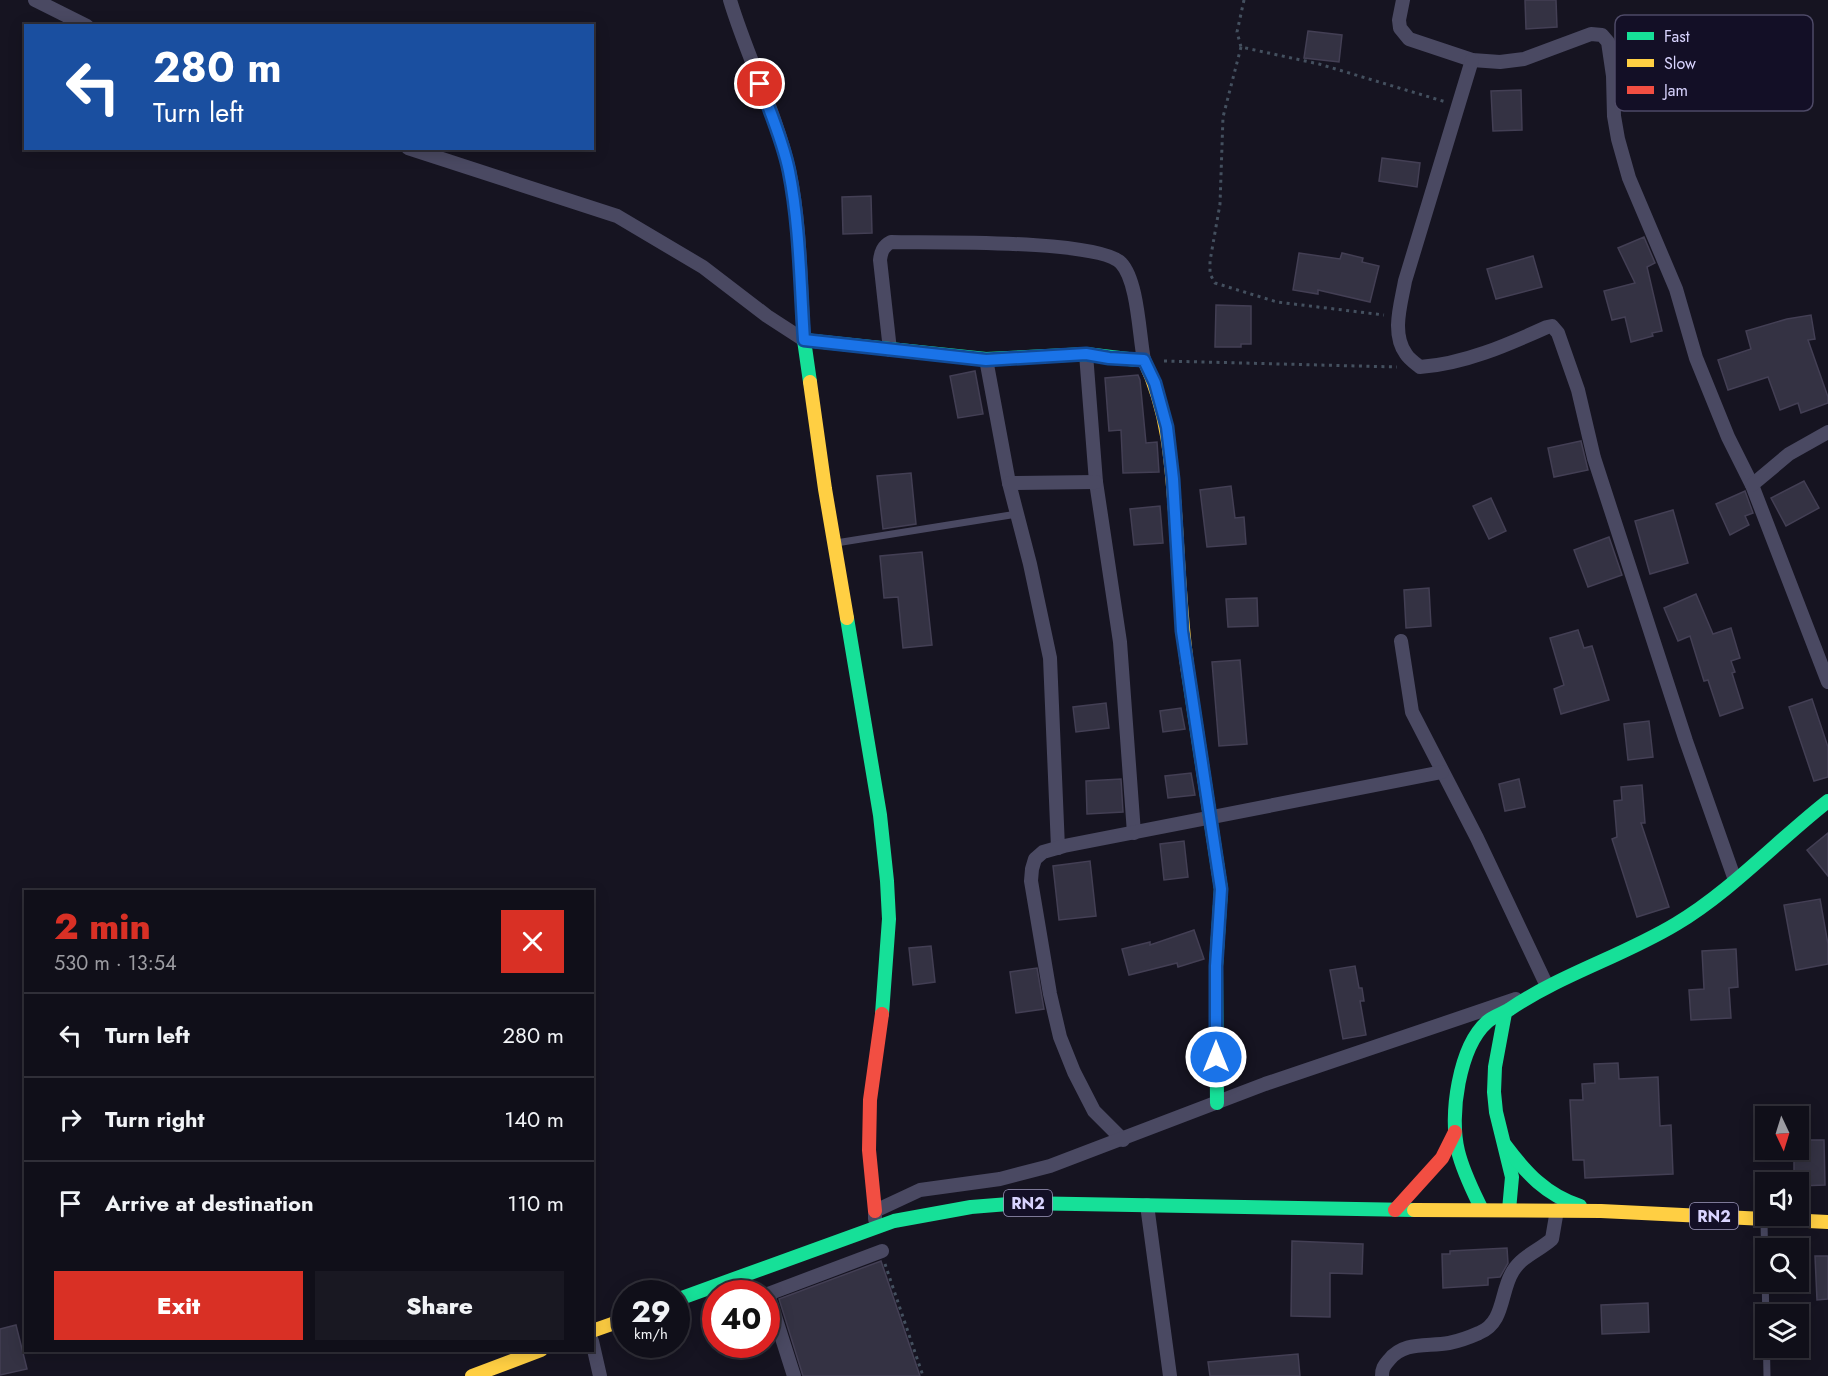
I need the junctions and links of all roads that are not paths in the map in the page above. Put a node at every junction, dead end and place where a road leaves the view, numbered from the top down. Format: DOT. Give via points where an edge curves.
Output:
graph roads {
  1 [pos="34,0"];
  2 [pos="730,0"];
  3 [pos="1403,0"];
  4 [pos="83,24"];
  5 [pos="1472,60"];
  6 [pos="414,150"];
  7 [pos="804,340"];
  8 [pos="890,350"];
  9 [pos="1086,354"];
  10 [pos="986,360"];
  11 [pos="1144,360"];
  12 [pos="1828,432"];
  13 [pos="1096,482"];
  14 [pos="1009,483"];
  15 [pos="1752,485"];
  16 [pos="1017,514"];
  17 [pos="834,543"];
  18 [pos="1401,641"];
  19 [pos="1828,682"];
  20 [pos="1442,772"];
  21 [pos="1828,801"];
  22 [pos="1210,817"];
  23 [pos="1134,832"];
  24 [pos="1058,848"];
  25 [pos="1735,880"];
  26 [pos="1547,986"];
  27 [pos="1532,993"];
  28 [pos="1505,1013"];
  29 [pos="1217,1103"];
  30 [pos="1455,1132"];
  31 [pos="1123,1140"];
  32 [pos="1505,1145"];
  33 [pos="1147,1204"];
  34 [pos="1395,1210"];
  35 [pos="1482,1210"];
  36 [pos="1509,1210"];
  37 [pos="1557,1210"];
  38 [pos="1601,1210"];
  39 [pos="875,1211"];
  40 [pos="1755,1218"];
  41 [pos="1809,1221"];
  42 [pos="1828,1222"];
  43 [pos="1764,1226"];
  44 [pos="876,1228"];
  45 [pos="882,1251"];
  46 [pos="690,1295"];
  47 [pos="612,1324"];
  48 [pos="594,1330"];
  49 [pos="594,1350"];
  50 [pos="536,1352"];
  51 [pos="490,1372"];
  52 [pos="472,1376"];
  53 [pos="600,1376"];
  54 [pos="794,1376"];
  55 [pos="1170,1376"];
  56 [pos="1382,1376"];
  57 [pos="1767,1376"];
  1 -- 4 [label="street"];
  2 -- 7 [label="street" via="789,171 798,237"];
  3 -- 5 [label="street" via="1400,28 1409,39"];
  5 -- 15 [label="street" via="1524,59 1591,34 1602,35 1608,42 1614,116 1629,178 1676,289 1696,358"];
  5 -- 25 [label="street" via="1406,281 1398,317 1399,338 1405,353 1420,367 1443,366 1547,327 1558,333 1578,390 1597,469"];
  6 -- 7 [label="street" via="618,216 703,267"];
  7 -- 8 [label="main road"];
  7 -- 17 [label="main road"];
  8 -- 10 [label="main road"];
  8 -- 11 [label="street" via="880,260 886,244 1013,244 1077,248 1109,255 1120,262 1134,296"];
  9 -- 10 [label="main road"];
  9 -- 11 [label="main road"];
  9 -- 13 [label="street"];
  10 -- 14 [label="street"];
  11 -- 22 [label="main road" via="1167,427 1182,631"];
  12 -- 15 [label="street" via="1789,454"];
  13 -- 14 [label="street"];
  13 -- 23 [label="street" via="1120,642"];
  14 -- 16 [label="street"];
  15 -- 19 [label="street"];
  16 -- 17 [label="lane"];
  16 -- 24 [label="street" via="1050,658"];
  17 -- 39 [label="main road" via="880,815 889,919 885,988 870,1100 869,1150"];
  18 -- 20 [label="street" via="1412,712"];
  20 -- 22 [label="street"];
  20 -- 26 [label="street"];
  21 -- 25 [label="main road"];
  22 -- 23 [label="street"];
  22 -- 29 [label="main road" via="1221,889 1216,966"];
  23 -- 24 [label="street"];
  24 -- 31 [label="street" via="1035,859 1031,881 1050,994 1060,1037 1074,1071 1094,1111"];
  25 -- 26 [label="main road" via="1677,924"];
  26 -- 27 [label="main road"];
  27 -- 28 [label="main road"];
  27 -- 29 [label="street"];
  28 -- 30 [label="main road" via="1487,1023 1471,1047 1459,1088"];
  28 -- 32 [label="main road" via="1494,1082"];
  29 -- 31 [label="street"];
  30 -- 34 [label="main road" via="1442,1158"];
  30 -- 35 [label="main road" via="1460,1162"];
  31 -- 39 [label="street" via="1000,1179 920,1190"];
  32 -- 36 [label="main road" via="1512,1177"];
  32 -- 38 [label="main road" via="1539,1186 1574,1204"];
  33 -- 34 [label="main road, RN2"];
  33 -- 44 [label="main road, RN2" via="1020,1203 971,1207"];
  33 -- 55 [label="street"];
  34 -- 35 [label="main road, RN2"];
  35 -- 36 [label="main road, RN2"];
  36 -- 37 [label="main road, RN2"];
  37 -- 38 [label="main road, RN2"];
  37 -- 56 [label="street" via="1552,1239 1513,1270 1494,1322 1482,1332 1449,1343 1411,1346 1395,1353 1382,1368"];
  38 -- 40 [label="main road, RN2"];
  39 -- 44 [label="street"];
  41 -- 42 [label="main road, RN2"];
  43 -- 57 [label="lane"];
  44 -- 46 [label="main road, RN2"];
  45 -- 54 [label="street" via="768,1294"];
  47 -- 48 [label="main road"];
  49 -- 53 [label="street"];
  50 -- 51 [label="main road"];
  51 -- 52 [label="main road"];
}
